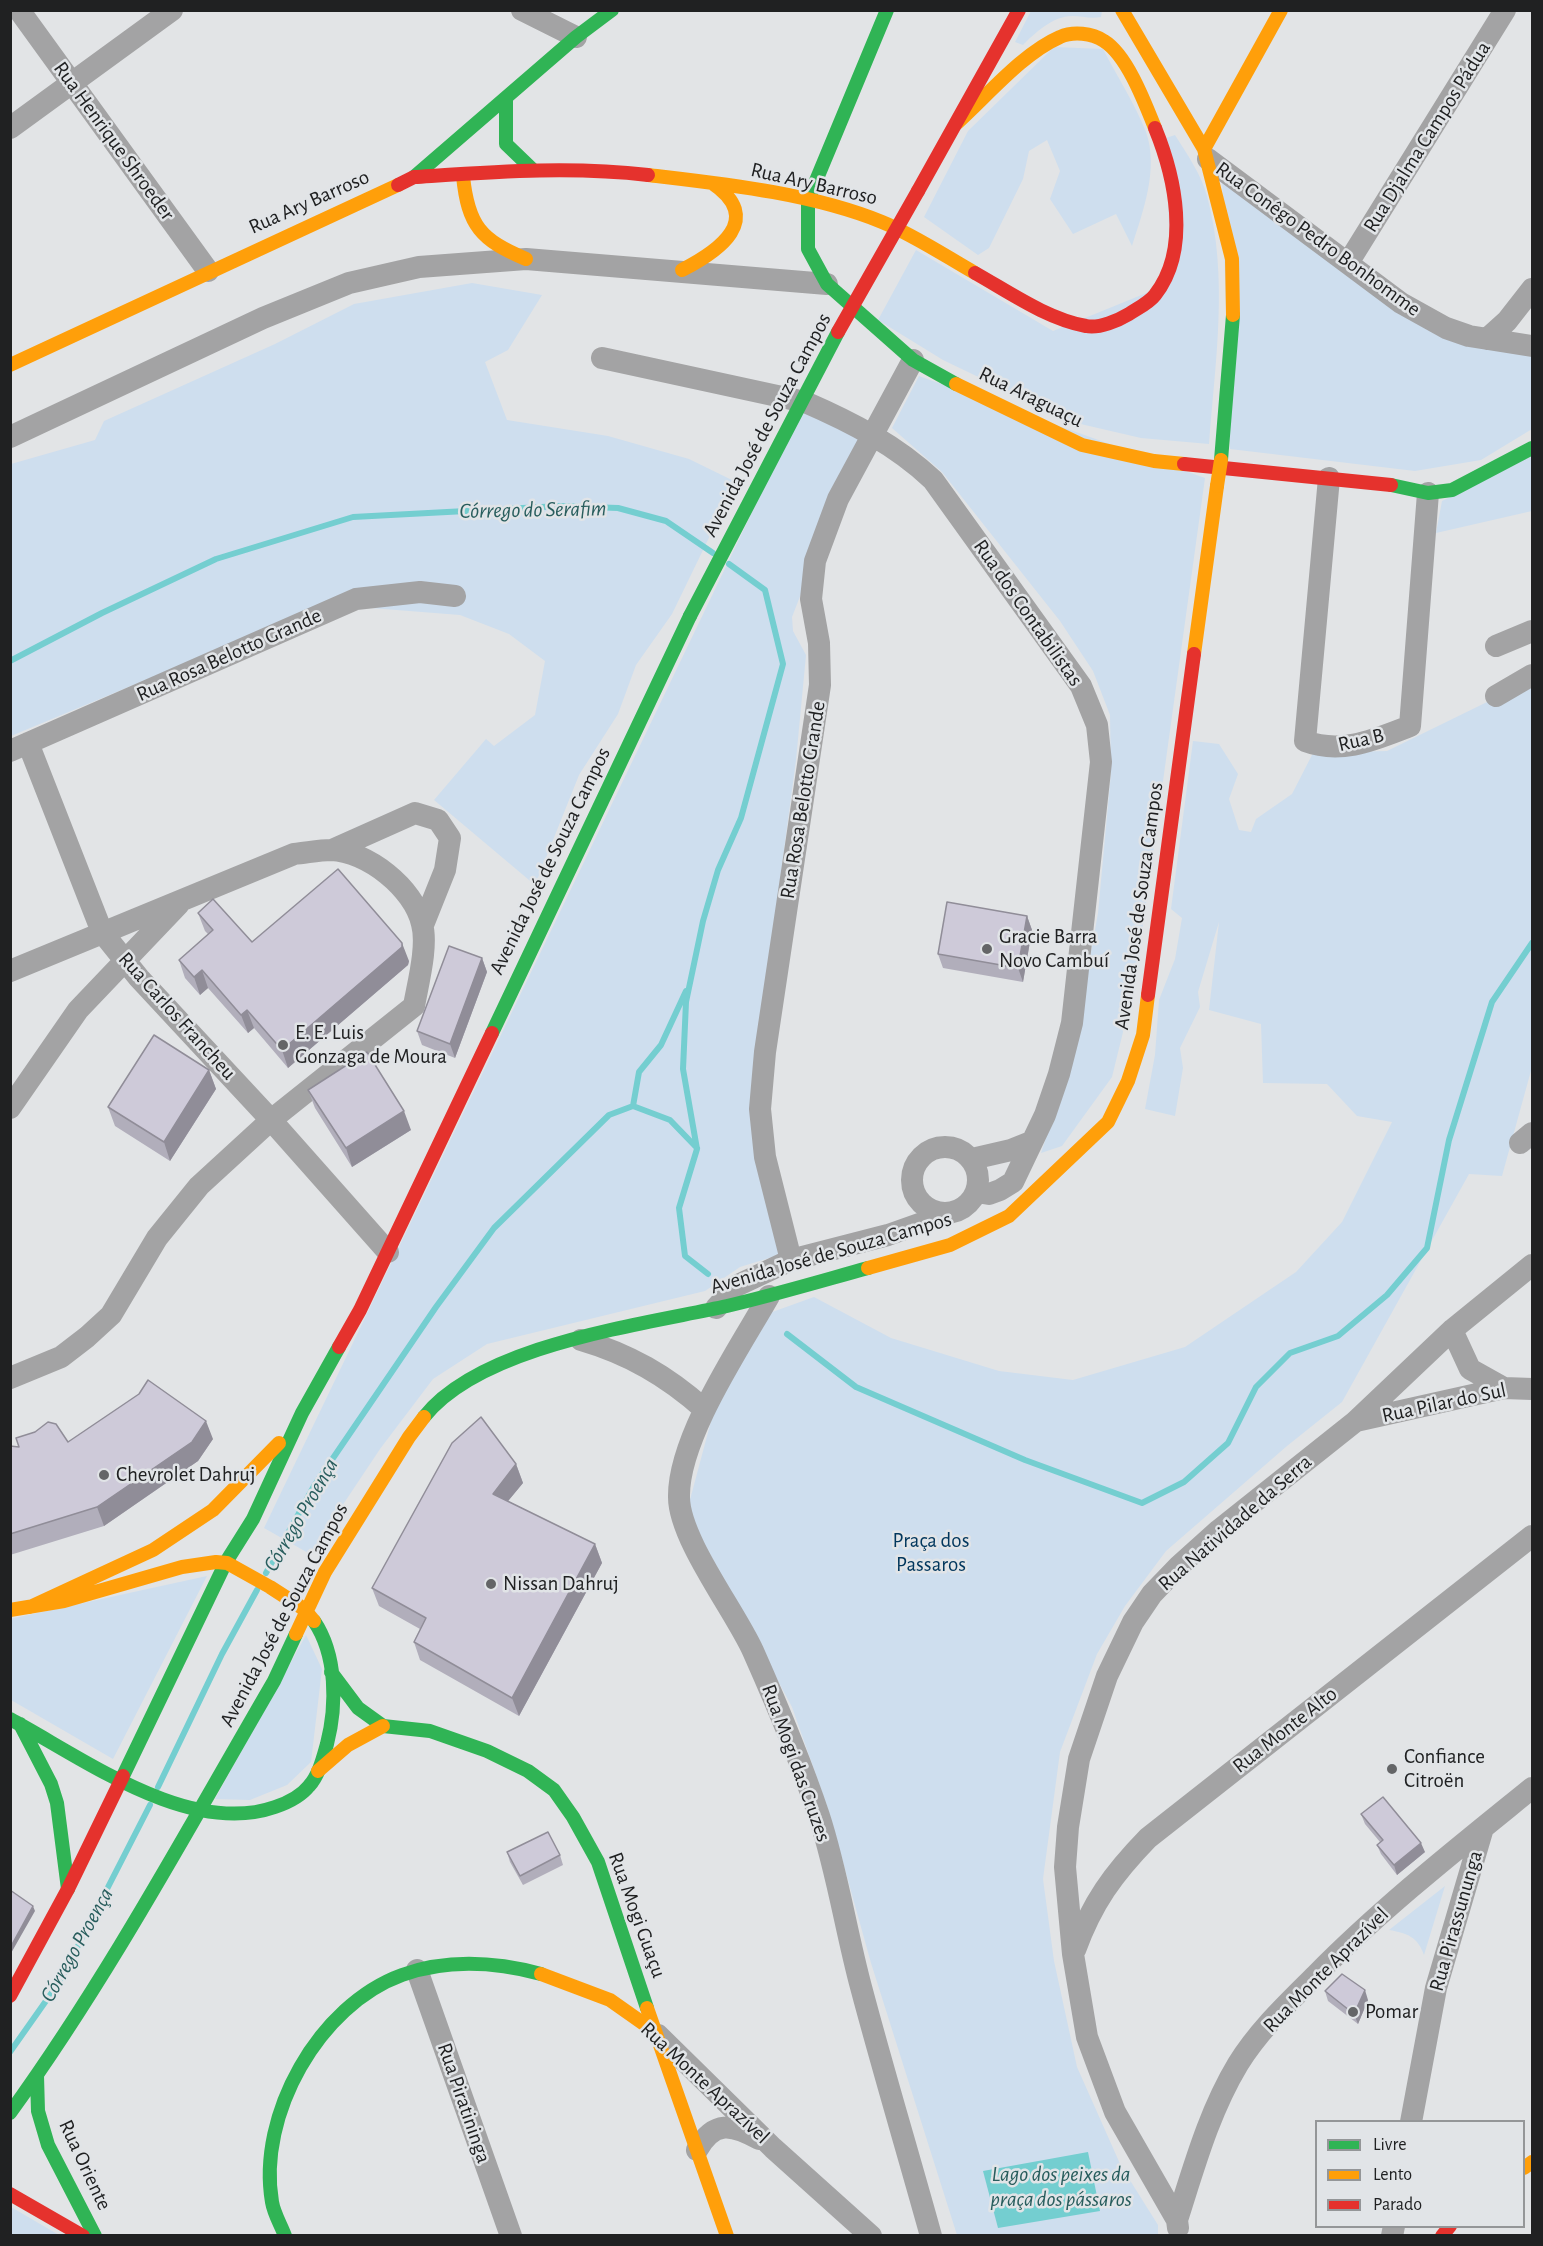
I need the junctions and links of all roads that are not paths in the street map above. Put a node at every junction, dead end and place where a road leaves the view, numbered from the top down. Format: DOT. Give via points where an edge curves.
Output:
graph roads {
  1 [pos="19,10"];
  2 [pos="172,10"];
  3 [pos="522,10"];
  4 [pos="612,10"];
  5 [pos="887,10"];
  6 [pos="1019,10"];
  7 [pos="1281,10"];
  8 [pos="1505,10"];
  9 [pos="1125,17"];
  10 [pos="576,38"];
  11 [pos="1132,76"];
  12 [pos="73,84"];
  13 [pos="1142,95"];
  14 [pos="506,100"];
  15 [pos="955,124"];
  16 [pos="10,128"];
  17 [pos="1192,133"];
  18 [pos="1206,154"];
  19 [pos="532,169"];
  20 [pos="463,176"];
  21 [pos="414,177"];
  22 [pos="712,183"];
  23 [pos="808,200"];
  24 [pos="526,259"];
  25 [pos="1348,263"];
  26 [pos="682,270"];
  27 [pos="208,271"];
  28 [pos="827,284"];
  29 [pos="1533,289"];
  30 [pos="1487,339"];
  31 [pos="1533,346"];
  32 [pos="602,358"];
  33 [pos="913,360"];
  34 [pos="10,365"];
  35 [pos="871,435"];
  36 [pos="10,437"];
  37 [pos="1533,448"];
  38 [pos="1329,478"];
  39 [pos="1428,493"];
  40 [pos="455,596"];
  41 [pos="1533,631"];
  42 [pos="1496,646"];
  43 [pos="1533,675"];
  44 [pos="1496,696"];
  45 [pos="19,747"];
  46 [pos="332,850"];
  47 [pos="185,899"];
  48 [pos="423,925"];
  49 [pos="102,932"];
  50 [pos="127,962"];
  51 [pos="10,972"];
  52 [pos="10,1108"];
  53 [pos="271,1120"];
  54 [pos="1029,1150"];
  55 [pos="1074,1153"];
  56 [pos="972,1159"];
  57 [pos="977,1192"];
  58 [pos="924,1206"];
  59 [pos="950,1213"];
  60 [pos="888,1235"];
  61 [pos="388,1252"];
  62 [pos="791,1260"];
  63 [pos="1533,1265"];
  64 [pos="769,1296"];
  65 [pos="715,1309"];
  66 [pos="1452,1330"];
  67 [pos="579,1339"];
  68 [pos="1407,1374"];
  69 [pos="10,1378"];
  70 [pos="1504,1388"];
  71 [pos="1533,1389"];
  72 [pos="1426,1408"];
  73 [pos="704,1409"];
  74 [pos="302,1413"];
  75 [pos="1356,1421"];
  76 [pos="1533,1536"];
  77 [pos="225,1562"];
  78 [pos="30,1607"];
  79 [pos="10,1610"];
  80 [pos="308,1612"];
  81 [pos="331,1672"];
  82 [pos="14,1723"];
  83 [pos="383,1726"];
  84 [pos="318,1771"];
  85 [pos="129,1782"];
  86 [pos="1533,1788"];
  87 [pos="200,1810"];
  88 [pos="1483,1828"];
  89 [pos="68,1889"];
  90 [pos="1073,1954"];
  91 [pos="417,1970"];
  92 [pos="10,1996"];
  93 [pos="654,2031"];
  94 [pos="37,2076"];
  95 [pos="10,2113"];
  96 [pos="1411,2120"];
  97 [pos="773,2148"];
  98 [pos="697,2150"];
  99 [pos="10,2194"];
  100 [pos="272,2201"];
  101 [pos="1178,2228"];
  102 [pos="83,2235"];
  103 [pos="95,2235"];
  104 [pos="271,2235"];
  105 [pos="285,2235"];
  106 [pos="511,2235"];
  107 [pos="727,2235"];
  108 [pos="871,2235"];
  109 [pos="932,2235"];
  1 -- 12 [label="street, Rua Henrique Shroeder"];
  2 -- 12 [label="street"];
  3 -- 10 [label="street"];
  4 -- 10 [label="main road"];
  5 -- 23 [label="main road, Rua Araguaçu"];
  6 -- 15 [label="main road, Avenida José de Souza Campos"];
  7 -- 18 [label="main road"];
  8 -- 25 [label="street, Rua Djalma Campos Pádua"];
  9 -- 11 [label="main road"];
  9 -- 17 [label="main road, Avenida José de Souza Campos"];
  10 -- 14 [label="main road"];
  11 -- 13 [label="main road, Rua Ary Barroso"];
  11 -- 15 [label="main road, Rua Ary Barroso" via="1104,41 1085,33 1068,35 1048,42"];
  12 -- 16 [label="street"];
  12 -- 27 [label="street, Rua Henrique Shroeder"];
  13 -- 17 [label="main road"];
  13 -- 23 [label="main road, Rua Ary Barroso" via="1173,188 1178,229 1170,262 1156,294 1119,320 1088,327 1077,325 1041,310 884,222"];
  14 -- 19 [label="main road" via="506,144"];
  14 -- 21 [label="main road"];
  15 -- 61 [label="main road, Avenida José de Souza Campos, bridge" via="816,372 690,616"];
  17 -- 18 [label="main road, Avenida José de Souza Campos"];
  18 -- 25 [label="street, Rua Conêgo Pedro Bonhomme"];
  18 -- 55 [label="main road, Avenida José de Souza Campos, bridge" via="1232,259 1234,302 1221,460 1143,1035 1128,1081 1108,1122"];
  19 -- 20 [label="main road, Rua Ary Barroso"];
  19 -- 22 [label="main road, Rua Ary Barroso" via="603,170"];
  20 -- 21 [label="main road, Rua Ary Barroso"];
  20 -- 24 [label="main road" via="464,199 474,228 496,247"];
  21 -- 27 [label="main road, Rua Ary Barroso"];
  22 -- 23 [label="main road, Rua Ary Barroso"];
  22 -- 26 [label="main road" via="730,195 737,211 732,236 719,251"];
  23 -- 28 [label="main road, Rua Araguaçu" via="808,249"];
  24 -- 26 [label="street"];
  24 -- 36 [label="street" via="419,267 349,283 262,318"];
  25 -- 30 [label="street, Rua Conêgo Pedro Bonhomme" via="1401,303 1446,328"];
  26 -- 28 [label="street"];
  27 -- 34 [label="main road, Rua Ary Barroso"];
  28 -- 33 [label="main road, Rua Araguaçu"];
  29 -- 30 [label="street"];
  30 -- 31 [label="street, Rua Conêgo Pedro Bonhomme"];
  32 -- 35 [label="street, Rua dos Contabilistas" via="795,399"];
  33 -- 35 [label="street, Rua Rosa Belotto Grande"];
  33 -- 38 [label="main road, Rua Araguaçu" via="1082,445 1154,461"];
  35 -- 54 [label="street, Rua dos Contabilistas" via="908,456 933,480 1081,686 1097,725 1101,762 1072,1023 1045,1115"];
  35 -- 62 [label="street, Rua Rosa Belotto Grande" via="838,499 815,561 811,599 819,643 820,685 765,1052 760,1110 765,1157"];
  37 -- 39 [label="main road, Rua Araguaçu" via="1467,484"];
  38 -- 39 [label="main road, Rua Araguaçu" via="1378,482"];
  38 -- 39 [label="street, Rua B" via="1305,741 1318,746 1336,748 1368,742 1410,726"];
  40 -- 45 [label="street, Rua Rosa Belotto Grande" via="420,592 356,599"];
  41 -- 42 [label="street"];
  43 -- 44 [label="street"];
  45 -- 49 [label="street, Rua Carlos Francheu"];
  46 -- 47 [label="street" via="294,854"];
  46 -- 48 [label="street" via="389,873 412,897"];
  46 -- 48 [label="street" via="415,813 438,820 450,838 445,870"];
  47 -- 49 [label="street"];
  47 -- 50 [label="street"];
  48 -- 53 [label="street" via="414,1006"];
  49 -- 50 [label="street, Rua Carlos Francheu"];
  49 -- 51 [label="street"];
  50 -- 52 [label="street" via="78,1010"];
  50 -- 53 [label="street, Rua Carlos Francheu"];
  53 -- 61 [label="street, Rua Carlos Francheu"];
  53 -- 69 [label="street" via="179,1209 111,1315 61,1357"];
  54 -- 55 [label="street"];
  54 -- 56 [label="street"];
  54 -- 57 [label="street, Rua dos Contabilistas" via="1013,1182 1000,1191"];
  55 -- 64 [label="main road, Avenida José de Souza Campos" via="1009,1216 950,1245"];
  56 -- 57 [label="street" via="979,1181"];
  56 -- 58 [label="street" via="947,1146 927,1152 918,1160 912,1179 914,1191"];
  57 -- 59 [label="street" via="962,1209"];
  58 -- 59 [label="street" via="934,1212"];
  58 -- 60 [label="street"];
  59 -- 60 [label="street"];
  60 -- 62 [label="street"];
  61 -- 74 [label="main road, Avenida José de Souza Campos"];
  62 -- 65 [label="street" via="736,1286"];
  63 -- 66 [label="street, Rua Natividade da Serra"];
  64 -- 65 [label="main road, Avenida José de Souza Campos"];
  64 -- 73 [label="street, Rua Mogi das Cruzes"];
  65 -- 67 [label="main road, Avenida José de Souza Campos"];
  66 -- 68 [label="street, Rua Natividade da Serra"];
  66 -- 70 [label="street" via="1470,1370"];
  67 -- 73 [label="street" via="655,1370"];
  67 -- 80 [label="main road, Avenida José de Souza Campos" via="510,1359 466,1382 431,1409 409,1437 326,1572"];
  68 -- 72 [label="street" via="1416,1397"];
  68 -- 75 [label="street, Rua Natividade da Serra"];
  70 -- 71 [label="street, Rua Pilar do Sul"];
  70 -- 72 [label="street, Rua Pilar do Sul"];
  72 -- 75 [label="street, Rua Pilar do Sul"];
  73 -- 109 [label="street, Rua Mogi das Cruzes" via="684,1467 680,1512 750,1644 819,1817 862,1988"];
  74 -- 77 [label="main road, Avenida José de Souza Campos" via="258,1509"];
  74 -- 78 [label="main road" via="279,1443 213,1510 153,1550"];
  75 -- 90 [label="street, Rua Natividade da Serra" via="1219,1530 1152,1594 1133,1622 1107,1676 1079,1759 1065,1867"];
  76 -- 90 [label="street, Rua Monte Alto" via="1148,1838 1104,1889"];
  77 -- 78 [label="main road" via="175,1569 76,1599"];
  77 -- 80 [label="main road"];
  77 -- 85 [label="main road, Avenida José de Souza Campos"];
  78 -- 79 [label="main road"];
  80 -- 81 [label="main road" via="321,1634"];
  80 -- 87 [label="main road, Avenida José de Souza Campos" via="274,1681"];
  81 -- 83 [label="main road, Rua Mogi Guaçu" via="358,1708"];
  81 -- 84 [label="main road" via="333,1714"];
  82 -- 85 [label="main road"];
  82 -- 89 [label="main road" via="48,1777 57,1803"];
  83 -- 84 [label="main road" via="348,1745"];
  83 -- 93 [label="main road, Rua Mogi Guaçu" via="430,1731 487,1751 528,1771 554,1790 598,1862"];
  84 -- 87 [label="main road" via="308,1788 273,1809 227,1813"];
  85 -- 87 [label="main road"];
  85 -- 89 [label="main road, Avenida José de Souza Campos"];
  86 -- 88 [label="street, Rua Monte Aprazível"];
  87 -- 94 [label="main road, Avenida José de Souza Campos"];
  88 -- 96 [label="street, Rua Pirassununga" via="1436,1988"];
  88 -- 101 [label="street, Rua Monte Aprazível" via="1379,1915 1274,2016 1222,2095 1204,2135"];
  89 -- 92 [label="main road, Avenida José de Souza Campos"];
  90 -- 101 [label="street" via="1087,2037 1116,2112"];
  91 -- 93 [label="main road, Rua Monte Aprazível" via="484,1962 532,1970 616,2004"];
  91 -- 100 [label="main road, Rua Monte Aprazível" via="379,1984 347,2007 324,2029 300,2065 283,2106 272,2161"];
  91 -- 106 [label="street, Rua Piratininga"];
  93 -- 97 [label="street, Rua Monte Aprazível"];
  93 -- 98 [label="main road, Rua Mogi Guaçu"];
  94 -- 95 [label="main road, Avenida José de Souza Campos"];
  94 -- 103 [label="main road, Rua Oriente" via="38,2110 48,2145"];
  97 -- 98 [label="street" via="742,2130 723,2126 711,2131"];
  97 -- 108 [label="street, Rua Monte Aprazível"];
  98 -- 107 [label="main road, Rua Mogi Guaçu"];
  99 -- 102 [label="main road, Rua Oriente"];
  100 -- 104 [label="street, Rua Monte Aprazível"];
  100 -- 105 [label="main road"];
}
